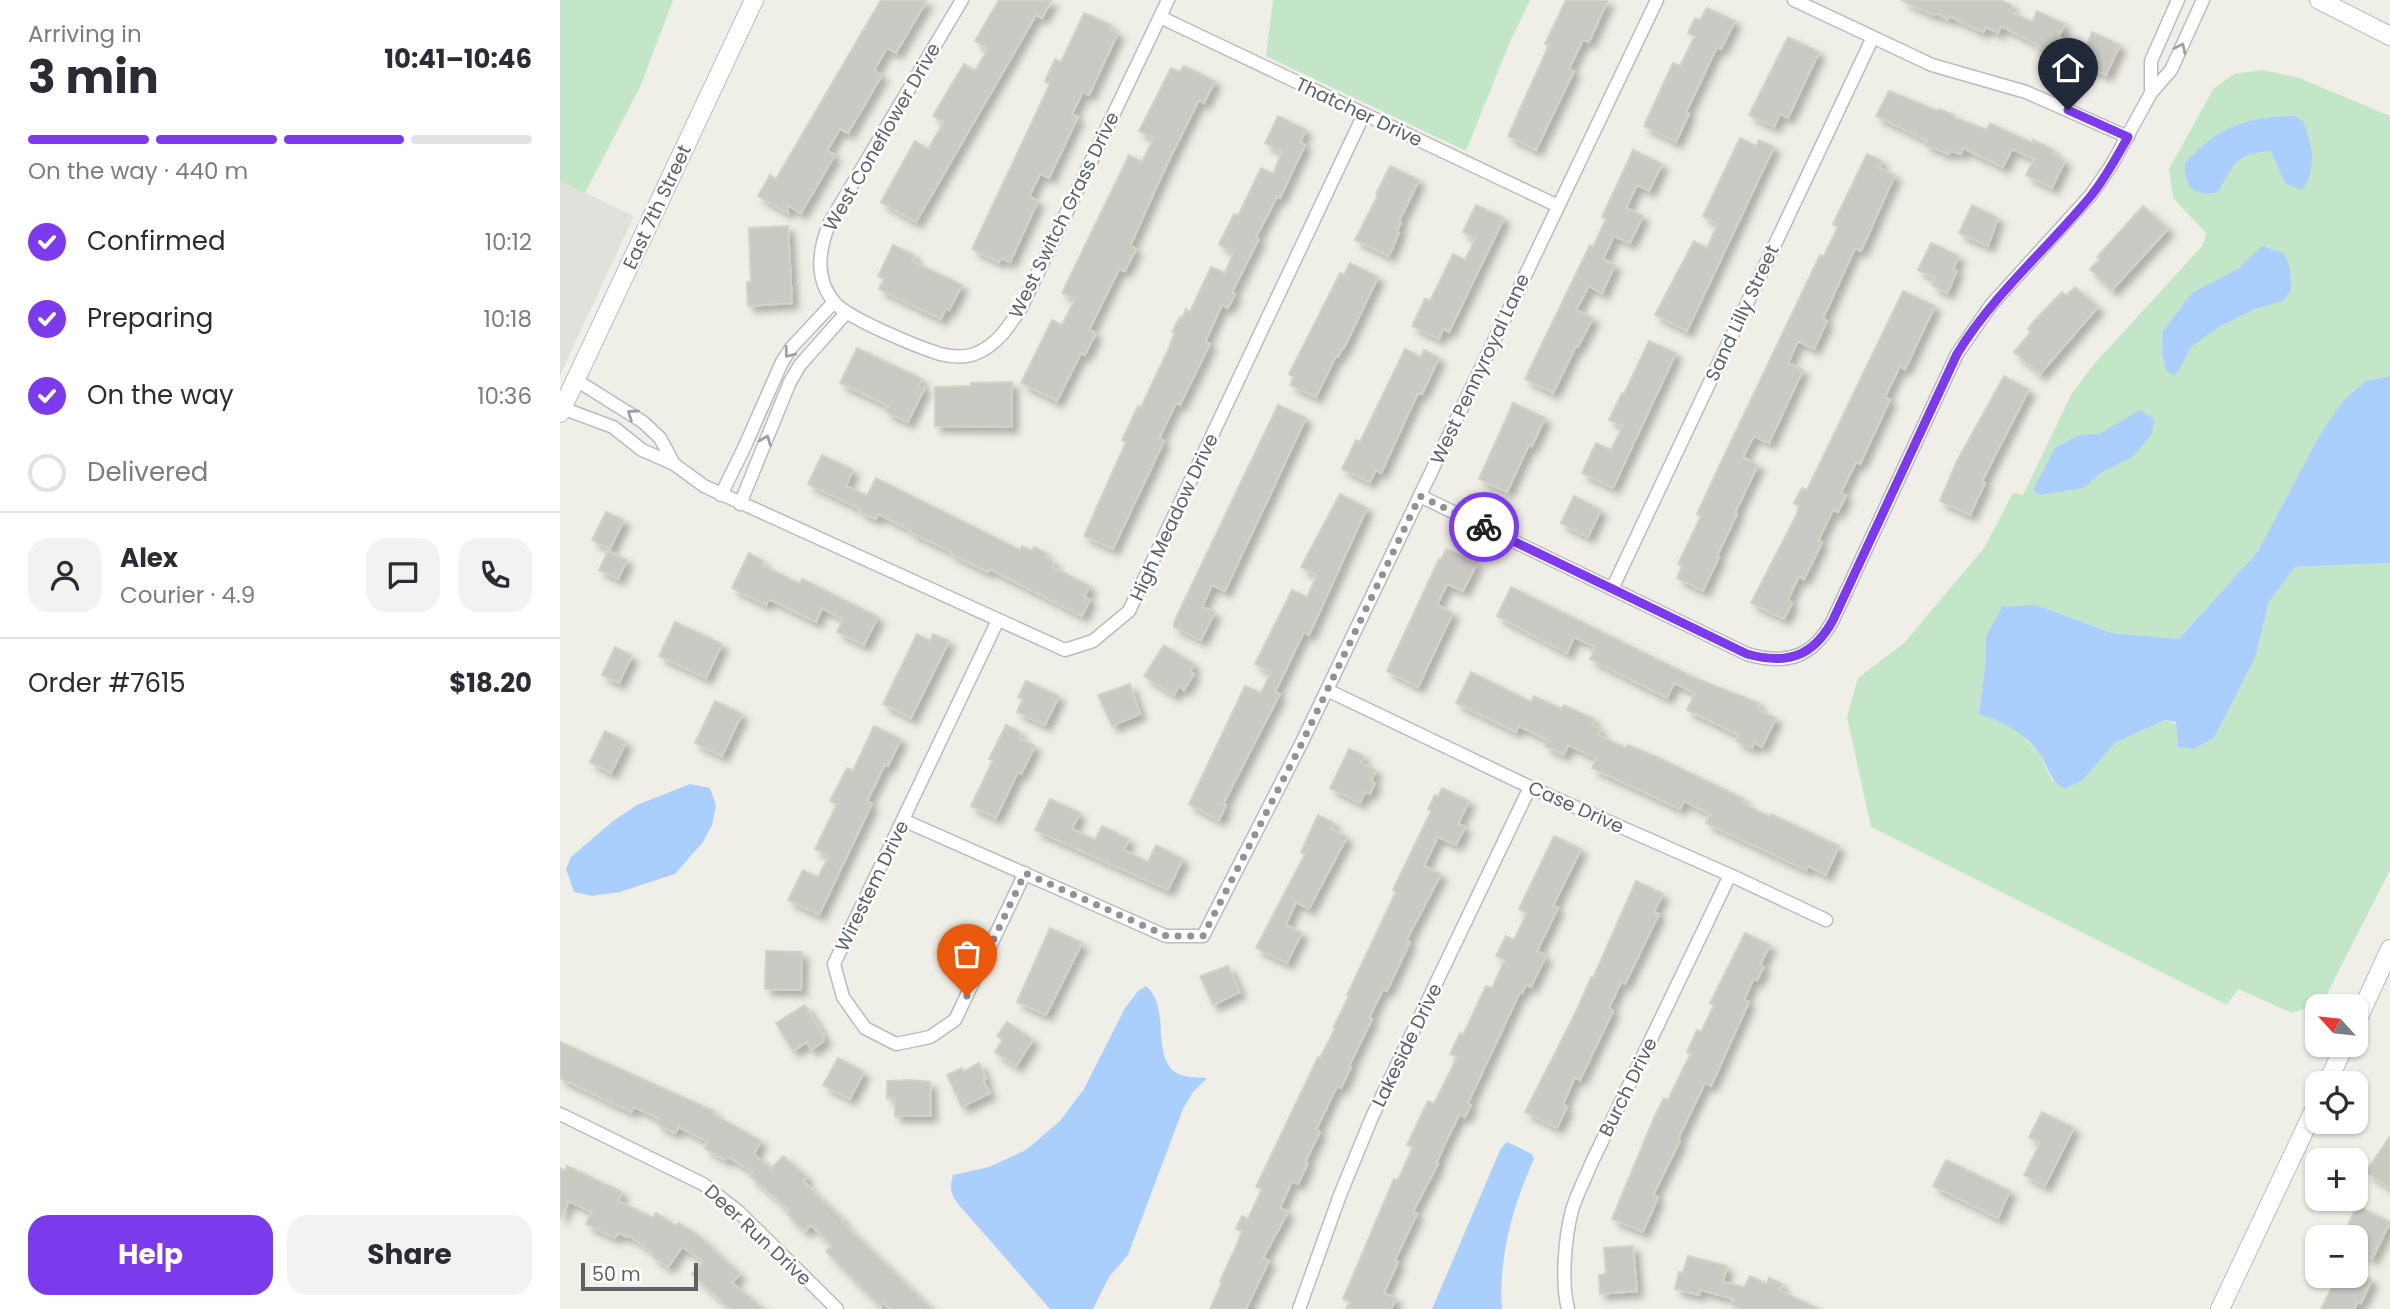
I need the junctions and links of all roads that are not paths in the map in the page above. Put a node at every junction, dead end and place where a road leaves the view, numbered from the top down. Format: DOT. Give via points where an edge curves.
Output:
graph roads {
  1 [pos="754,0"];
  2 [pos="962,0"];
  3 [pos="1168,0"];
  4 [pos="1657,0"];
  5 [pos="1794,0"];
  6 [pos="2178,0"];
  7 [pos="2203,0"];
  8 [pos="2319,0"];
  9 [pos="1160,17"];
  10 [pos="2390,36"];
  11 [pos="1873,37"];
  12 [pos="2151,93"];
  13 [pos="1364,114"];
  14 [pos="2128,137"];
  15 [pos="1558,206"];
  16 [pos="834,302"];
  17 [pos="846,313"];
  18 [pos="576,380"];
  19 [pos="561,411"];
  20 [pos="674,464"];
  21 [pos="722,495"];
  22 [pos="1420,496"];
  23 [pos="740,503"];
  24 [pos="1612,589"];
  25 [pos="998,620"];
  26 [pos="1328,690"];
  27 [pos="1530,787"];
  28 [pos="903,820"];
  29 [pos="1025,873"];
  30 [pos="1730,875"];
  31 [pos="1826,920"];
  32 [pos="2390,949"];
  33 [pos="2368,997"];
  34 [pos="560,1114"];
  35 [pos="2305,1129"];
  36 [pos="837,1309"];
  37 [pos="1298,1309"];
  38 [pos="1568,1309"];
  39 [pos="2220,1309"];
  1 -- 18 [label="street, East 7th Street"];
  2 -- 16 [label="street, West Coneflower Drive" via="830,222 819,254"];
  3 -- 9 [label="street"];
  4 -- 15 [label="street, West Pennyroyal Lane"];
  5 -- 11 [label="street"];
  6 -- 12 [label="street" via="2151,61"];
  12 -- 7 [label="street, one-way" via="2171,70"];
  8 -- 10 [label="street"];
  9 -- 13 [label="street, Thatcher Drive"];
  9 -- 17 [label="street, West Switch Grass Drive" via="1007,330 975,354 960,357 942,354"];
  11 -- 14 [label="street" via="1932,65 2048,100"];
  11 -- 24 [label="street, Sand Lilly Street"];
  12 -- 14 [label="street"];
  13 -- 15 [label="street, Thatcher Drive"];
  13 -- 25 [label="street, High Meadow Drive" via="1129,611 1093,641 1065,650"];
  14 -- 24 [label="street" via="2090,196 1972,329 1824,637 1796,656 1780,660 1747,654"];
  15 -- 22 [label="street, West Pennyroyal Lane"];
  16 -- 17 [label="street, West Coneflower Drive"];
  16 -- 21 [label="street, one-way" via="782,362"];
  23 -- 17 [label="street, one-way" via="790,382"];
  18 -- 19 [label="street, East 7th Street"];
  20 -- 18 [label="street, High Meadow Drive, one-way" via="660,438 642,422"];
  19 -- 20 [label="street, High Meadow Drive" via="614,427 642,450"];
  20 -- 21 [label="street, High Meadow Drive"];
  21 -- 23 [label="street, High Meadow Drive"];
  22 -- 24 [label="street"];
  22 -- 26 [label="street, West Pennyroyal Lane"];
  23 -- 25 [label="street, High Meadow Drive"];
  25 -- 28 [label="street, Wirestem Drive"];
  26 -- 27 [label="street, Case Drive"];
  26 -- 29 [label="street, West Pennyroyal Lane" via="1203,936 1167,936"];
  27 -- 30 [label="street, Case Drive"];
  27 -- 37 [label="street, Lakeside Drive" via="1372,1117"];
  28 -- 29 [label="street, West Pennyroyal Lane"];
  28 -- 29 [label="street, Wirestem Drive" via="834,964 843,997 865,1028 896,1044 930,1037 955,1020"];
  30 -- 31 [label="street, Case Drive"];
  30 -- 38 [label="street, Burch Drive" via="1572,1210 1566,1250"];
  32 -- 33 [label="street"];
  34 -- 36 [label="street, Deer Run Drive" via="703,1184 739,1212"];
  35 -- 39 [label="street"];
}
